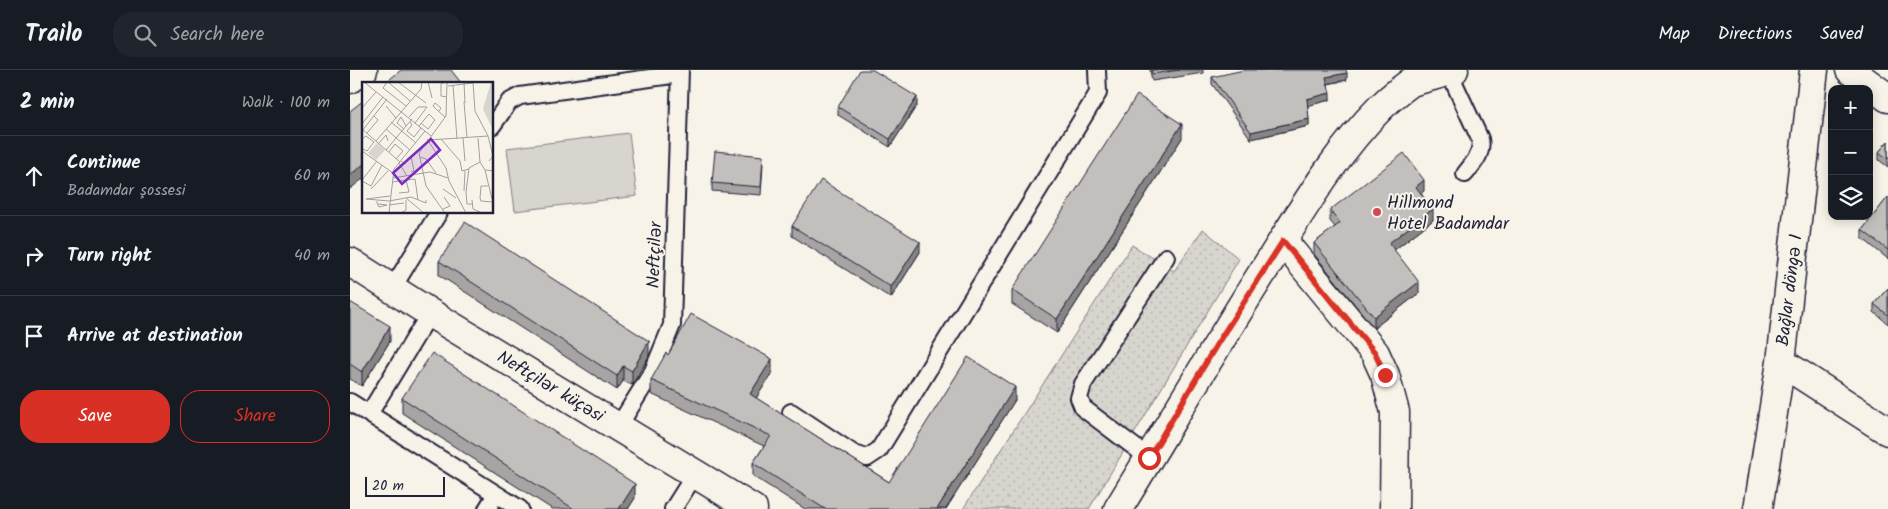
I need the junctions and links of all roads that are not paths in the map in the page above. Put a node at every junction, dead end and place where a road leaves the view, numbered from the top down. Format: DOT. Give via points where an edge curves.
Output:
graph roads {
  1 [pos="363,70"];
  2 [pos="1098,70"];
  3 [pos="1814,70"];
  4 [pos="1850,70"];
  5 [pos="680,72"];
  6 [pos="1429,73"];
  7 [pos="350,79"];
  8 [pos="1888,98"];
  9 [pos="494,123"];
  10 [pos="1465,174"];
  11 [pos="438,214"];
  12 [pos="1283,241"];
  13 [pos="1166,257"];
  14 [pos="350,262"];
  15 [pos="392,289"];
  16 [pos="430,314"];
  17 [pos="1780,362"];
  18 [pos="350,402"];
  19 [pos="791,412"];
  20 [pos="369,414"];
  21 [pos="618,427"];
  22 [pos="1888,431"];
  23 [pos="1149,458"];
  24 [pos="695,474"];
  25 [pos="496,494"];
  26 [pos="487,509"];
  27 [pos="520,509"];
  28 [pos="672,509"];
  29 [pos="753,509"];
  30 [pos="1118,509"];
  31 [pos="1394,509"];
  32 [pos="1758,509"];
  1 -- 7 [label="street"];
  2 -- 19 [label="lane" via="1098,94 878,450 867,458 854,454"];
  3 -- 17 [label="street, Bağlar döngə 1"];
  4 -- 8 [label="street"];
  5 -- 9 [label="lane" via="520,96 509,102"];
  5 -- 21 [label="lane, Neftçilər" via="672,324 652,371"];
  6 -- 10 [label="lane" via="1480,138 1480,155"];
  6 -- 12 [label="street" via="1382,106 1356,135"];
  11 -- 15 [label="lane"];
  12 -- 23 [label="street"];
  12 -- 31 [label="street" via="1375,353 1385,375 1394,412"];
  13 -- 23 [label="lane" via="1083,384 1079,398 1083,408"];
  14 -- 15 [label="street, Neftçilər küçəsi"];
  15 -- 16 [label="street, Neftçilər küçəsi"];
  16 -- 20 [label="lane"];
  16 -- 21 [label="street, Neftçilər küçəsi"];
  17 -- 22 [label="street"];
  17 -- 32 [label="street, Bağlar döngə 1"];
  18 -- 20 [label="lane"];
  20 -- 25 [label="lane"];
  21 -- 24 [label="street, Neftçilər küçəsi"];
  23 -- 30 [label="street"];
  24 -- 28 [label="lane"];
  24 -- 29 [label="street, Neftçilər küçəsi"];
  25 -- 26 [label="lane"];
  25 -- 27 [label="lane"];
}
